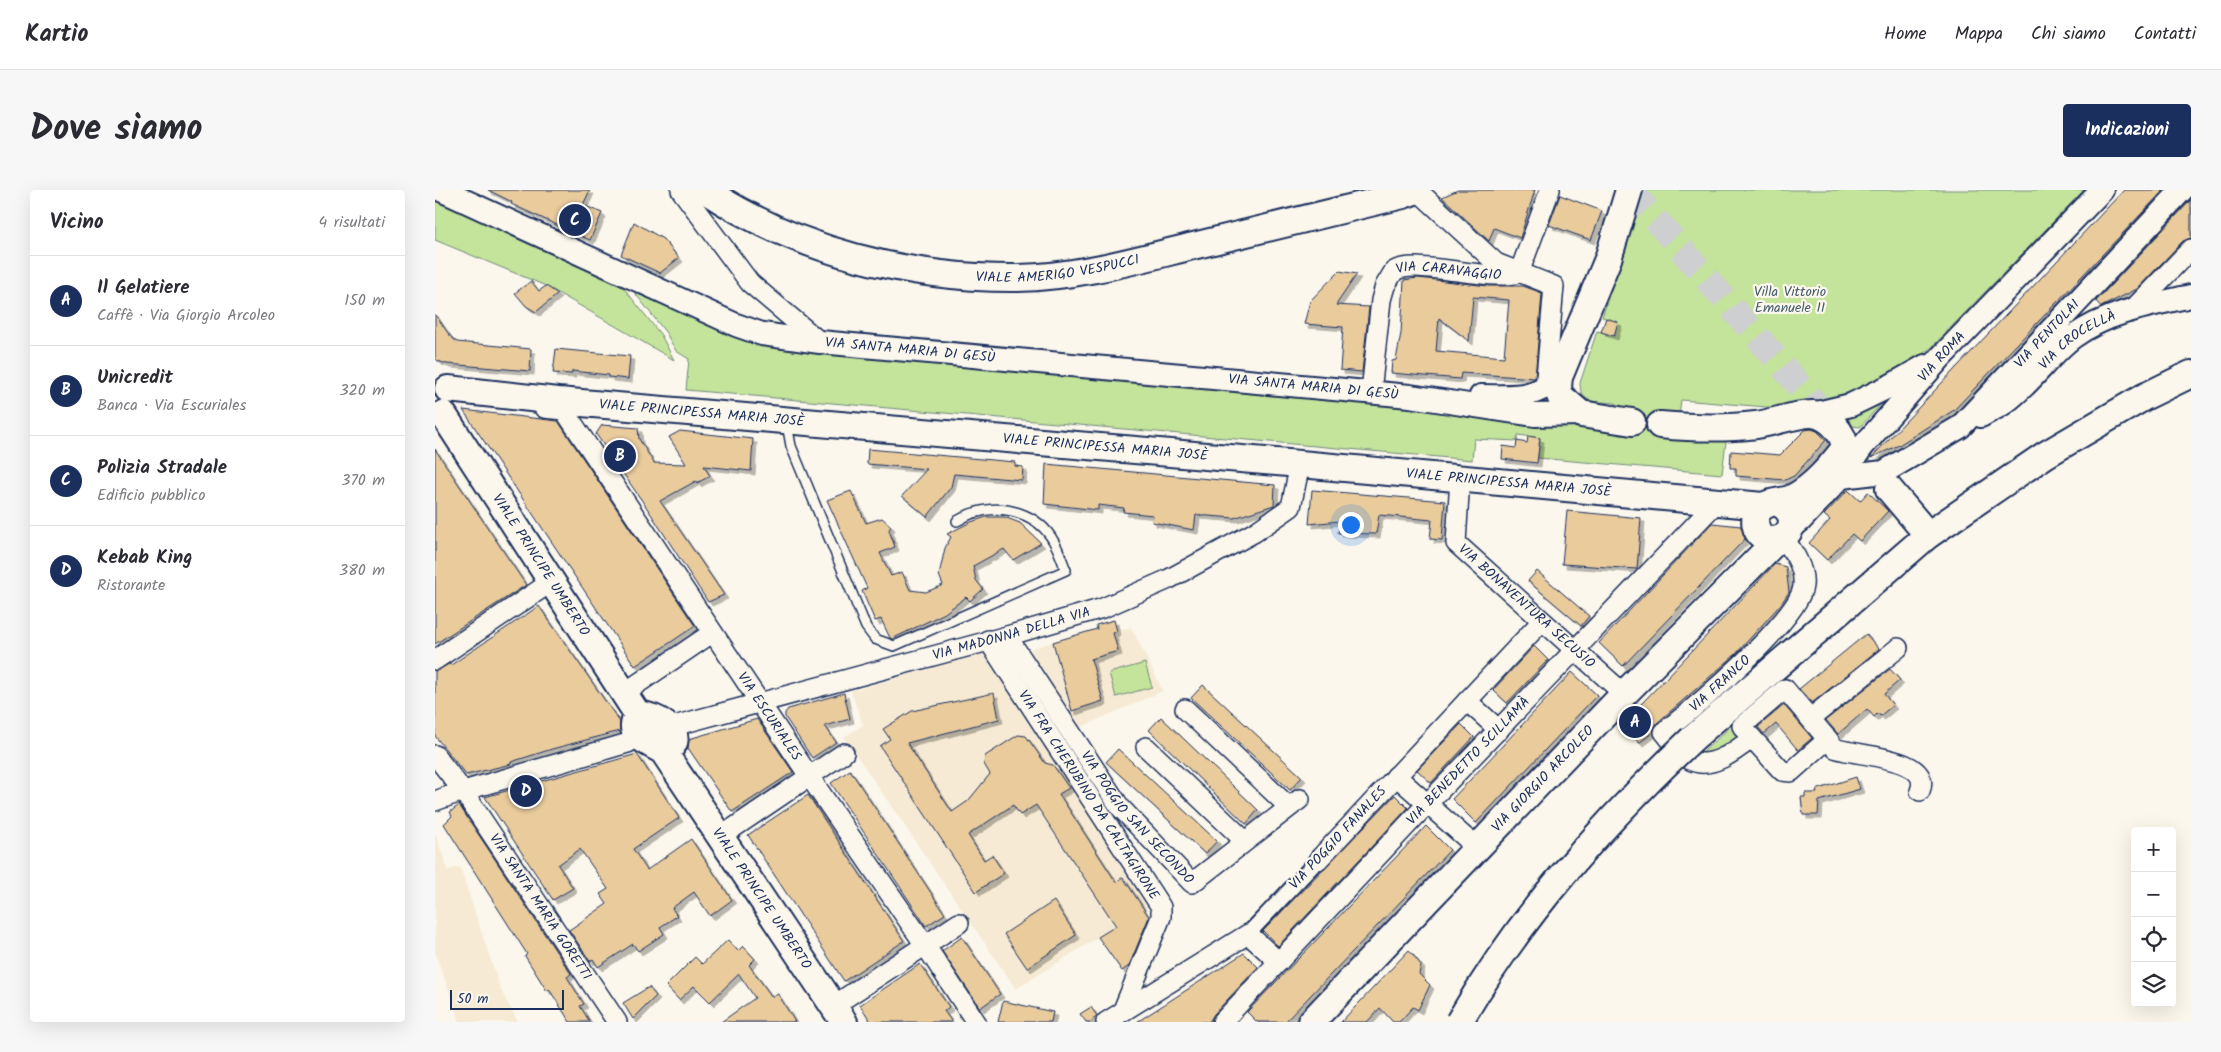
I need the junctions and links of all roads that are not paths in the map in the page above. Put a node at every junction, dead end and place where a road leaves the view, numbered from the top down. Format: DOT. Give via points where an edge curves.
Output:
graph roads {
  1 [pos="441,190"];
  2 [pos="681,190"];
  3 [pos="705,190"];
  4 [pos="1417,190"];
  5 [pos="1629,190"];
  6 [pos="2101,190"];
  7 [pos="2182,190"];
  8 [pos="1548,192"];
  9 [pos="469,196"];
  10 [pos="2191,249"];
  11 [pos="1519,273"];
  12 [pos="2191,296"];
  13 [pos="2134,308"];
  14 [pos="820,342"];
  15 [pos="1941,356"];
  16 [pos="2191,374"];
  17 [pos="1371,392"];
  18 [pos="1562,395"];
  19 [pos="1410,396"];
  20 [pos="443,400"];
  21 [pos="601,405"];
  22 [pos="1813,414"];
  23 [pos="787,421"];
  24 [pos="1632,422"];
  25 [pos="1660,425"];
  26 [pos="1960,427"];
  27 [pos="585,442"];
  28 [pos="1854,447"];
  29 [pos="1300,464"];
  30 [pos="1900,464"];
  31 [pos="1841,476"];
  32 [pos="1460,478"];
  33 [pos="1889,490"];
  34 [pos="1717,502"];
  35 [pos="1770,505"];
  36 [pos="957,522"];
  37 [pos="1928,534"];
  38 [pos="1784,535"];
  39 [pos="551,582"];
  40 [pos="1542,621"];
  41 [pos="712,633"];
  42 [pos="997,638"];
  43 [pos="1898,648"];
  44 [pos="1574,650"];
  45 [pos="435,660"];
  46 [pos="624,693"];
  47 [pos="1624,694"];
  48 [pos="1467,701"];
  49 [pos="761,702"];
  50 [pos="1185,709"];
  51 [pos="1811,718"];
  52 [pos="638,725"];
  53 [pos="1740,725"];
  54 [pos="1499,730"];
  55 [pos="666,739"];
  56 [pos="1828,739"];
  57 [pos="1146,747"];
  58 [pos="844,752"];
  59 [pos="435,755"];
  60 [pos="809,776"];
  61 [pos="1396,776"];
  62 [pos="463,791"];
  63 [pos="1920,791"];
  64 [pos="435,801"];
  65 [pos="1427,804"];
  66 [pos="720,836"];
  67 [pos="1245,841"];
  68 [pos="1476,847"];
  69 [pos="1318,860"];
  70 [pos="959,922"];
  71 [pos="1248,934"];
  72 [pos="925,944"];
  73 [pos="1279,962"];
  74 [pos="1123,1010"];
  75 [pos="839,1014"];
  76 [pos="1224,1021"];
  77 [pos="617,1022"];
  78 [pos="976,1022"];
  79 [pos="1106,1022"];
  80 [pos="1311,1022"];
  81 [pos="1459,1022"];
  1 -- 9 [label="street, VIA SANTA MARIA DI GESÙ"];
  2 -- 14 [label="street" via="750,283"];
  3 -- 4 [label="main road, VIALE AMERIGO VESPUCCI" via="787,235 840,253 955,276 1019,278 1089,270"];
  4 -- 11 [label="street" via="1496,263"];
  5 -- 18 [label="main road"];
  6 -- 15 [label="street, VIA ROMA"];
  7 -- 26 [label="street, VIA PENTOLAI"];
  8 -- 11 [label="street, VIA CARAVAGGIO"];
  9 -- 14 [label="street, VIA SANTA MARIA DI GESÙ" via="736,325 762,334"];
  10 -- 13 [label="street, VIA CROCELLÀ"];
  11 -- 17 [label="street, VIA CARAVAGGIO" via="1484,275 1407,267 1394,271 1381,300"];
  11 -- 18 [label="street" via="1554,286"];
  12 -- 13 [label="street"];
  13 -- 26 [label="street, VIA CROCELLÀ" via="2074,337 2005,402"];
  14 -- 17 [label="street, VIA SANTA MARIA DI GESÙ"];
  15 -- 22 [label="street" via="1851,405"];
  15 -- 28 [label="street, VIA ROMA"];
  16 -- 37 [label="main road" via="2045,455"];
  17 -- 19 [label="street, VIA SANTA MARIA DI GESÙ"];
  18 -- 19 [label="street"];
  18 -- 19 [label="street" via="1535,415"];
  18 -- 24 [label="main road"];
  20 -- 21 [label="main road, VIALE PRINCIPESSA MARIA JOSÈ"];
  20 -- 27 [label="street, VIA ESCURIALES" via="564,410"];
  20 -- 39 [label="main road, VIALE PRINCIPE UMBERTO"];
  21 -- 23 [label="main road, VIALE PRINCIPESSA MARIA JOSÈ"];
  21 -- 27 [label="street" via="590,413"];
  22 -- 25 [label="main road" via="1735,427"];
  22 -- 28 [label="main road" via="1827,419"];
  23 -- 29 [label="main road, VIALE PRINCIPESSA MARIA JOSÈ"];
  23 -- 36 [label="lane" via="791,446 866,627 875,639 894,646 1066,570 1054,542 1041,524 1027,515 1011,510 991,510 974,512"];
  26 -- 30 [label="street, VIA PENTOLAI"];
  27 -- 41 [label="street, VIA ESCURIALES"];
  28 -- 30 [label="street" via="1879,462"];
  28 -- 31 [label="street, VIA ROMA"];
  28 -- 35 [label="main road" via="1805,491"];
  29 -- 32 [label="main road, VIALE PRINCIPESSA MARIA JOSÈ"];
  29 -- 42 [label="street, VIA MADONNA DELLA VIA" via="1291,508 1255,532 1169,579 1103,608"];
  30 -- 31 [label="street, VIA PENTOLAI" via="1884,472"];
  31 -- 38 [label="street, VIA ROMA"];
  32 -- 34 [label="main road, VIALE PRINCIPESSA MARIA JOSÈ"];
  32 -- 40 [label="street, VIA BONAVENTURA SECUSIO" via="1456,543"];
  33 -- 37 [label="main road"];
  34 -- 35 [label="main road, VIALE PRINCIPESSA MARIA JOSÈ"];
  34 -- 44 [label="street, VIA BENEDETTO SCILLAMÀ"];
  35 -- 38 [label="main road" via="1757,512 1757,529 1769,540"];
  37 -- 53 [label="main road"];
  38 -- 47 [label="main road, VIA GIORGIO ARCOLEO"];
  38 -- 53 [label="street, VIA FRANCO" via="1798,560 1803,586 1800,596 1762,645 1664,732 1687,758 1704,763 1730,754"];
  39 -- 45 [label="street"];
  39 -- 46 [label="main road, VIALE PRINCIPE UMBERTO"];
  40 -- 44 [label="street, VIA BONAVENTURA SECUSIO"];
  40 -- 48 [label="street, VIA POGGIO FANALES"];
  41 -- 46 [label="street"];
  41 -- 49 [label="street, VIA ESCURIALES"];
  42 -- 49 [label="street, VIA MADONNA DELLA VIA"];
  42 -- 67 [label="street, VIA POGGIO SAN SECONDO" via="1120,807 1191,883"];
  42 -- 74 [label="street, VIA FRA CHERUBINO DA CALTAGIRONE" via="1161,907 1161,917"];
  43 -- 51 [label="street"];
  44 -- 47 [label="street, VIA BONAVENTURA SECUSIO"];
  44 -- 54 [label="street, VIA BENEDETTO SCILLAMÀ"];
  46 -- 52 [label="main road, VIALE PRINCIPE UMBERTO"];
  47 -- 68 [label="main road, VIA GIORGIO ARCOLEO"];
  48 -- 54 [label="street"];
  48 -- 61 [label="street, VIA POGGIO FANALES"];
  49 -- 55 [label="street, VIA MADONNA DELLA VIA"];
  49 -- 60 [label="street, VIA ESCURIALES"];
  50 -- 67 [label="street, VIA POGGIO SAN SECONDO" via="1295,803"];
  51 -- 53 [label="street" via="1785,689"];
  51 -- 56 [label="street"];
  52 -- 55 [label="main road"];
  52 -- 62 [label="street" via="628,743"];
  53 -- 56 [label="street" via="1782,771 1791,772"];
  53 -- 81 [label="main road, bridge" via="1692,739 1594,836 1508,944"];
  54 -- 65 [label="street, VIA BENEDETTO SCILLAMÀ"];
  55 -- 66 [label="main road, VIALE PRINCIPE UMBERTO"];
  56 -- 63 [label="street" via="1835,748 1843,751 1911,767 1922,778"];
  57 -- 67 [label="street"];
  58 -- 60 [label="street"];
  59 -- 62 [label="street, VIA SANTA MARIA GORETTI"];
  60 -- 66 [label="street"];
  60 -- 72 [label="street, VIA ESCURIALES"];
  61 -- 65 [label="street"];
  61 -- 69 [label="street, VIA POGGIO FANALES"];
  62 -- 64 [label="street"];
  62 -- 77 [label="street, VIA SANTA MARIA GORETTI"];
  65 -- 68 [label="street"];
  65 -- 73 [label="street, VIA BENEDETTO SCILLAMÀ"];
  66 -- 75 [label="main road, VIALE PRINCIPE UMBERTO"];
  68 -- 80 [label="main road, VIA GIORGIO ARCOLEO"];
  69 -- 71 [label="street, VIA POGGIO FANALES"];
  70 -- 72 [label="street"];
  71 -- 73 [label="street"];
  71 -- 74 [label="street, VIA POGGIO FANALES"];
  72 -- 75 [label="street"];
  72 -- 78 [label="street, VIA ESCURIALES"];
  73 -- 76 [label="street, VIA BENEDETTO SCILLAMÀ"];
  74 -- 79 [label="street, VIA POGGIO FANALES"];
}
